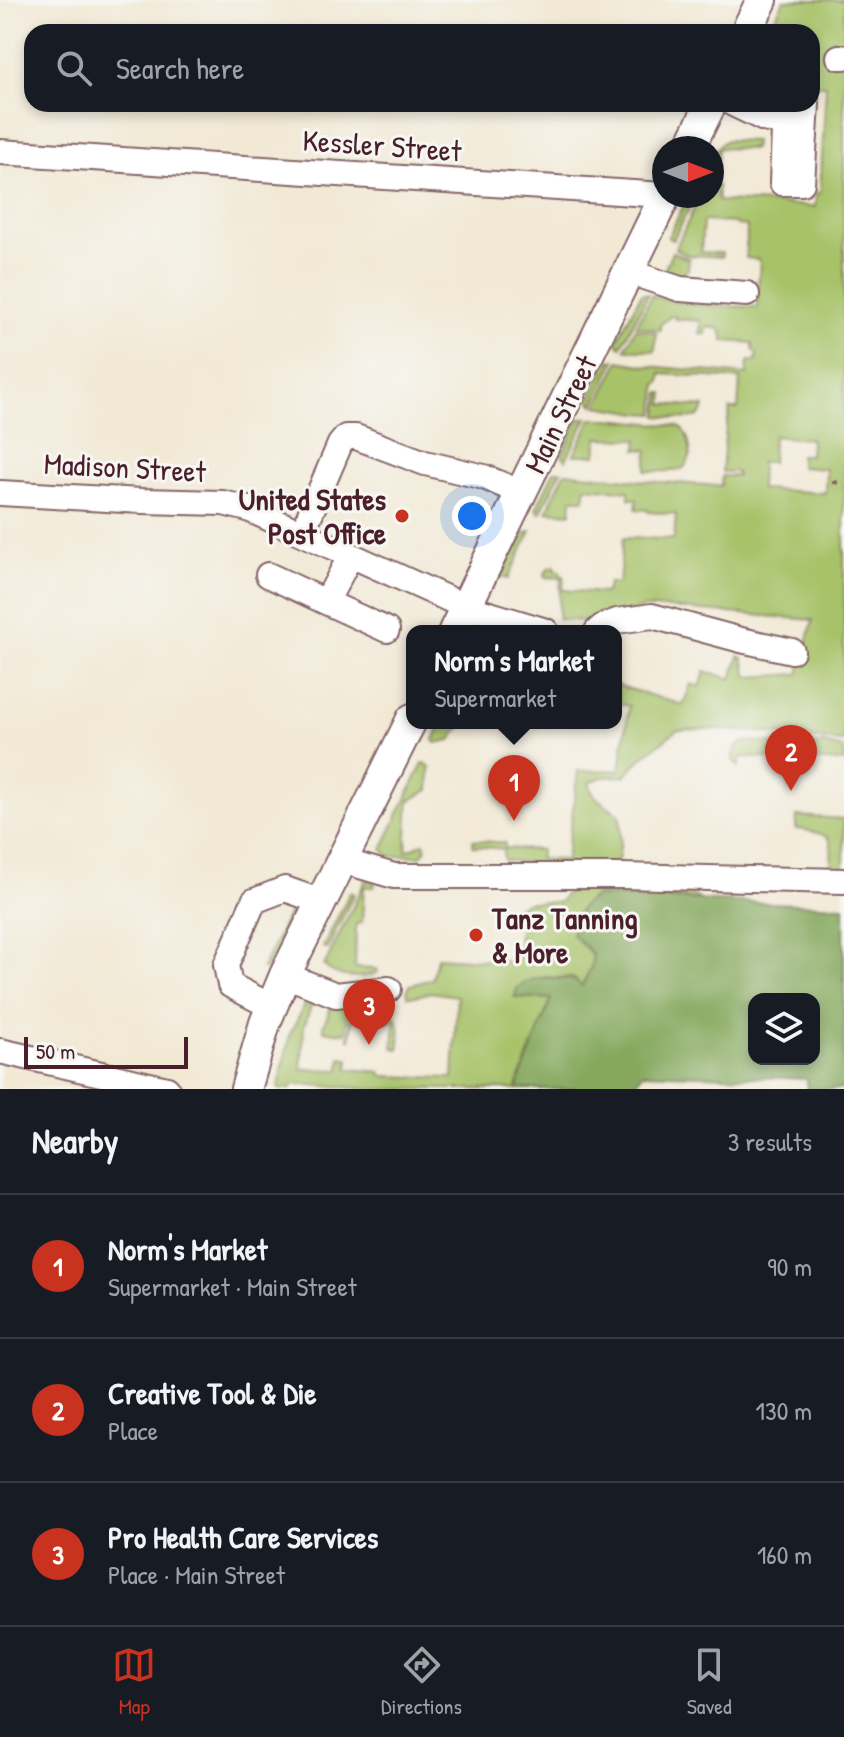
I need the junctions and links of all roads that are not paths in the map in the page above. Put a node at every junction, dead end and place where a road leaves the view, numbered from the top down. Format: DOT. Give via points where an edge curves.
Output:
graph roads {
  1 [pos="762,0"];
  2 [pos="750,24"];
  3 [pos="707,112"];
  4 [pos="750,112"];
  5 [pos="806,112"];
  6 [pos="785,114"];
  7 [pos="695,136"];
  8 [pos="0,152"];
  9 [pos="652,194"];
  10 [pos="658,208"];
  11 [pos="629,272"];
  12 [pos="747,294"];
  13 [pos="0,493"];
  14 [pos="522,493"];
  15 [pos="302,533"];
  16 [pos="351,555"];
  17 [pos="268,575"];
  18 [pos="326,602"];
  19 [pos="460,619"];
  20 [pos="503,625"];
  21 [pos="606,625"];
  22 [pos="387,630"];
  23 [pos="792,651"];
  24 [pos="407,729"];
  25 [pos="343,861"];
  26 [pos="844,881"];
  27 [pos="322,902"];
  28 [pos="285,975"];
  29 [pos="389,989"];
  30 [pos="272,1007"];
  31 [pos="0,1051"];
  32 [pos="167,1089"];
  33 [pos="246,1089"];
  1 -- 2 [label="main road"];
  3 -- 7 [label="main road"];
  4 -- 6 [label="street" via="764,119"];
  5 -- 6 [label="street" via="802,183 782,183"];
  8 -- 9 [label="street, Kessler Street"];
  10 -- 11 [label="main road, Main Street"];
  11 -- 12 [label="street" via="680,289"];
  11 -- 14 [label="main road, Main Street"];
  13 -- 15 [label="street, Madison Street" via="223,503"];
  14 -- 15 [label="street" via="346,437"];
  14 -- 19 [label="main road, Main Street"];
  15 -- 16 [label="street, Madison Street"];
  16 -- 18 [label="street"];
  16 -- 19 [label="street, Madison Street"];
  17 -- 18 [label="street"];
  18 -- 22 [label="street"];
  19 -- 20 [label="street, Madison Street"];
  21 -- 23 [label="street" via="652,616"];
  24 -- 25 [label="main road"];
  25 -- 26 [label="street" via="394,876"];
  25 -- 27 [label="main road"];
  27 -- 28 [label="main road"];
  27 -- 30 [label="street" via="285,889 254,901 226,965 230,985"];
  28 -- 29 [label="street" via="336,995"];
  28 -- 30 [label="main road"];
  30 -- 33 [label="main road"];
  31 -- 32 [label="street"];
}
